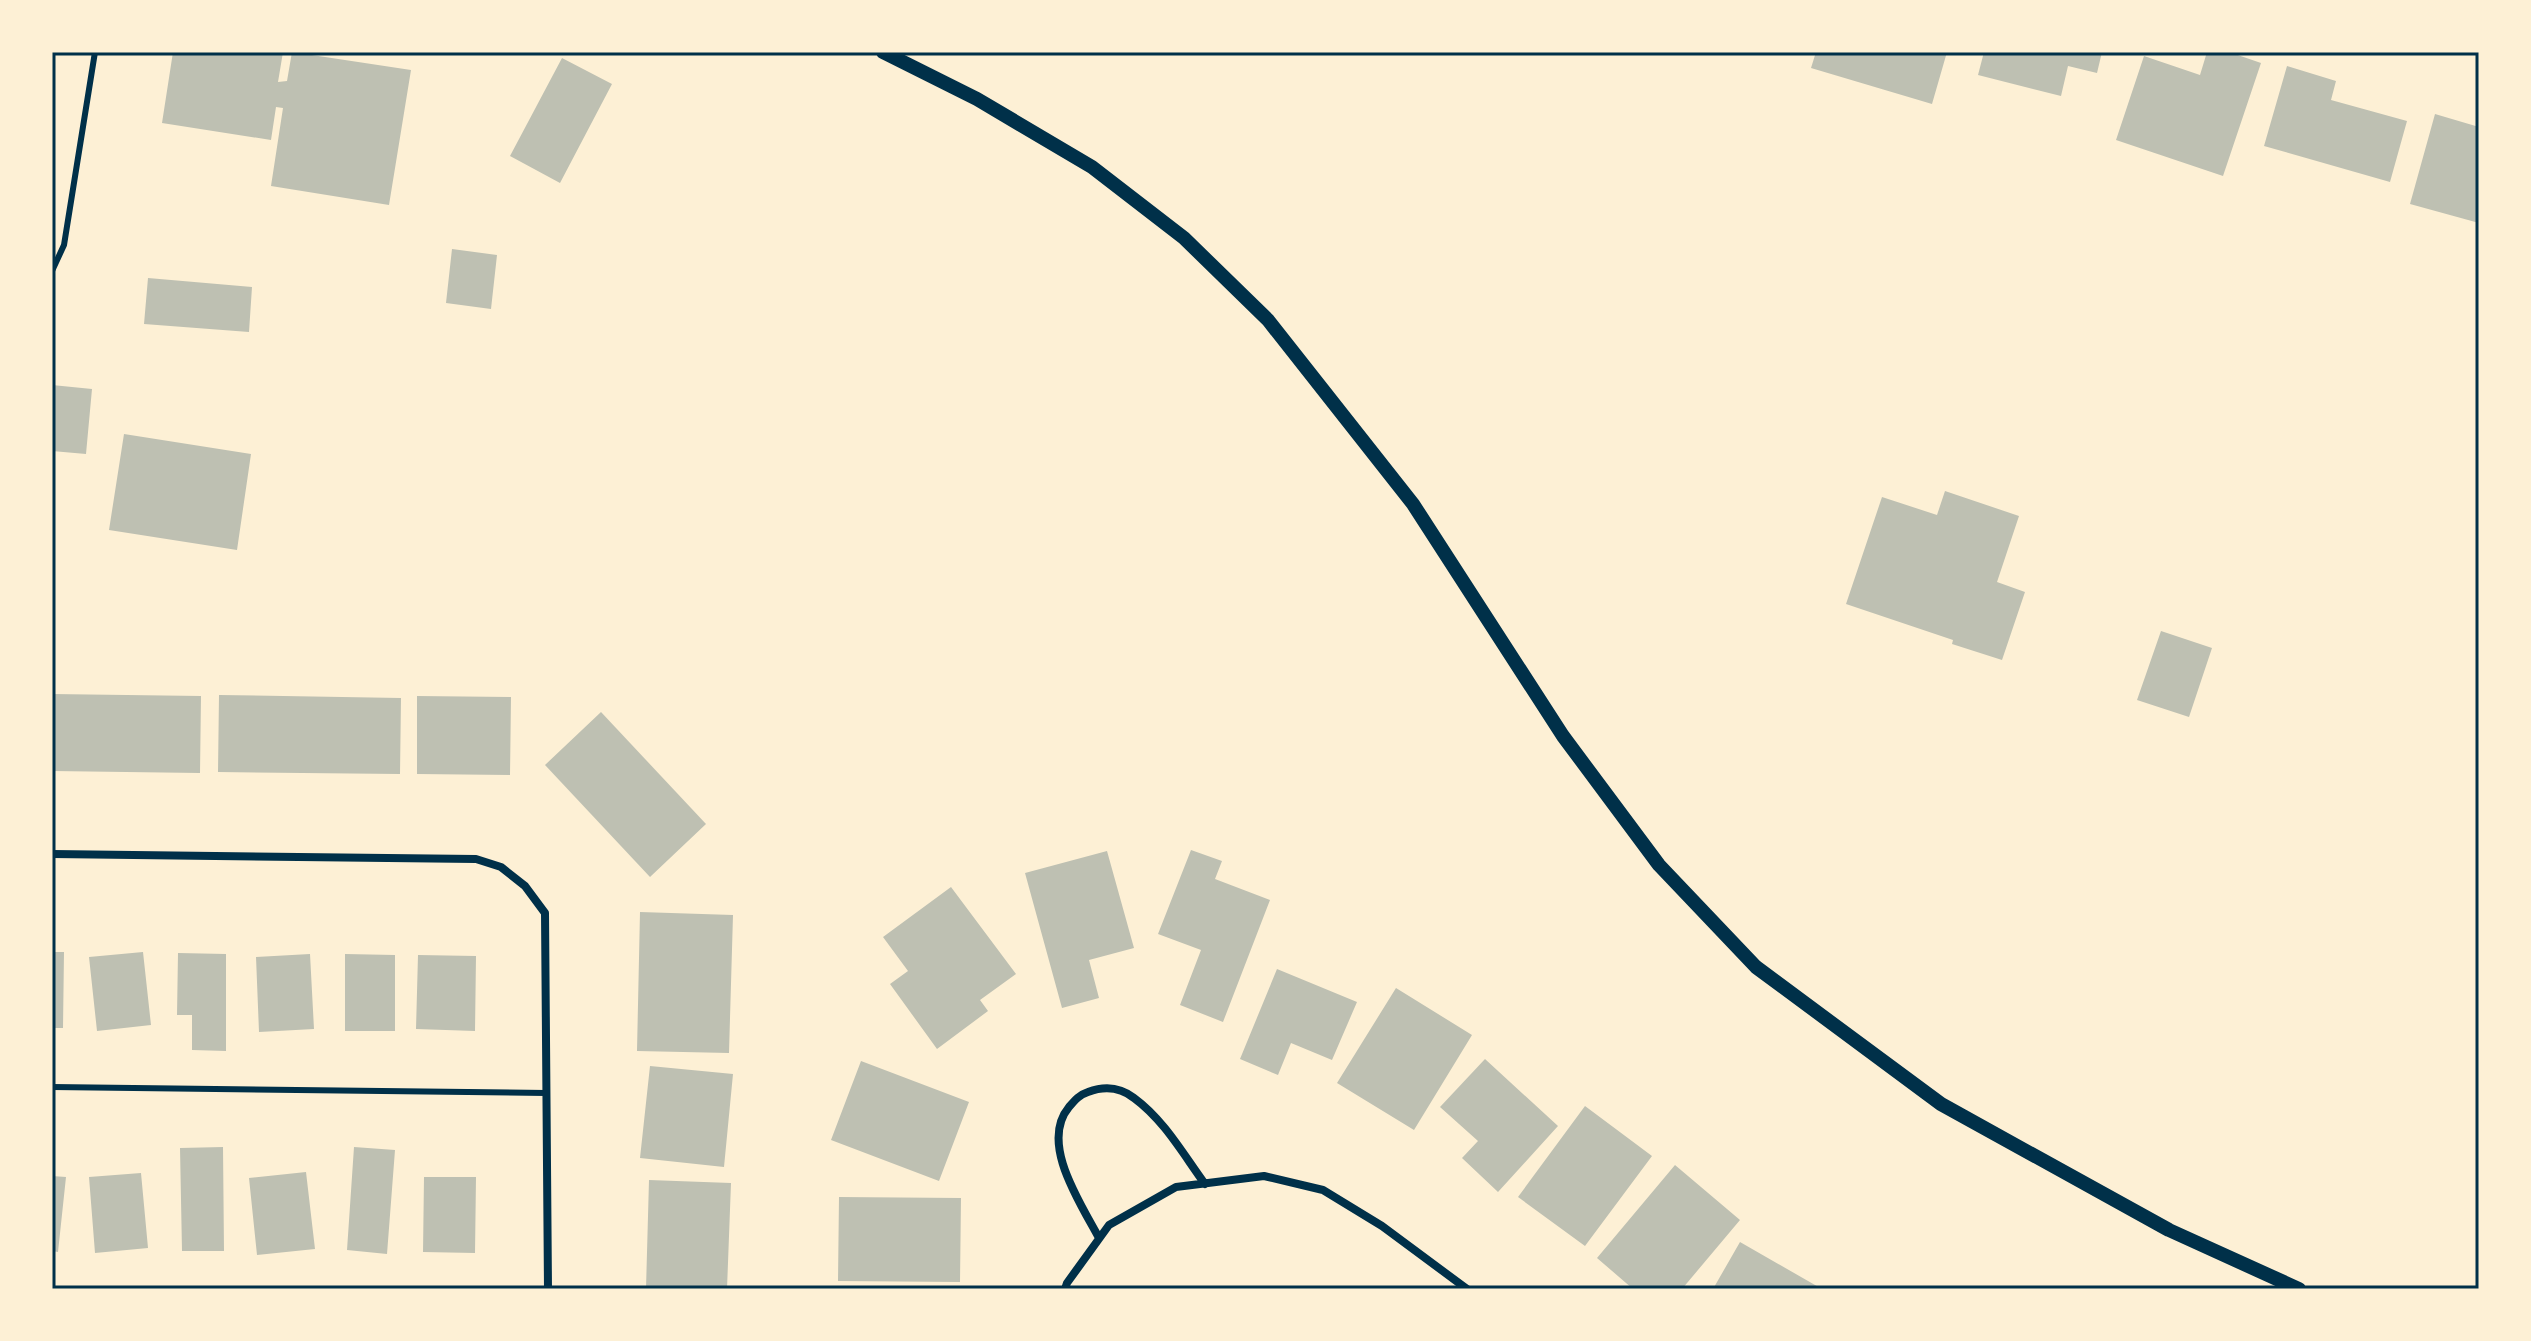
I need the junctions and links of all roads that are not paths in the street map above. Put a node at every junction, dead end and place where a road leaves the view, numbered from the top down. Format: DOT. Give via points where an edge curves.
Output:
graph roads {
  1 [pos="95,52"];
  2 [pos="883,52"];
  3 [pos="52,271"];
  4 [pos="52,854"];
  5 [pos="52,1087"];
  6 [pos="546,1093"];
  7 [pos="1205,1184"];
  8 [pos="1099,1238"];
  9 [pos="548,1289"];
  10 [pos="1065,1289"];
  11 [pos="1467,1289"];
  12 [pos="2299,1289"];
  1 -- 3 [label="lane" via="64,245"];
  2 -- 12 [label="street" via="977,99 1092,167 1184,238 1268,320 1413,504 1563,736 1659,865 1756,967 1943,1105 2169,1230"];
  4 -- 6 [label="street" via="476,859 501,867 525,886 545,913"];
  5 -- 6 [label="lane"];
  6 -- 9 [label="street"];
  7 -- 8 [label="street" via="1176,1187 1109,1225"];
  7 -- 8 [label="street" via="1158,1118 1131,1095 1104,1086 1081,1094 1063,1115 1058,1137 1073,1190"];
  7 -- 11 [label="street" via="1264,1176 1323,1190"];
  8 -- 10 [label="street"];
}
